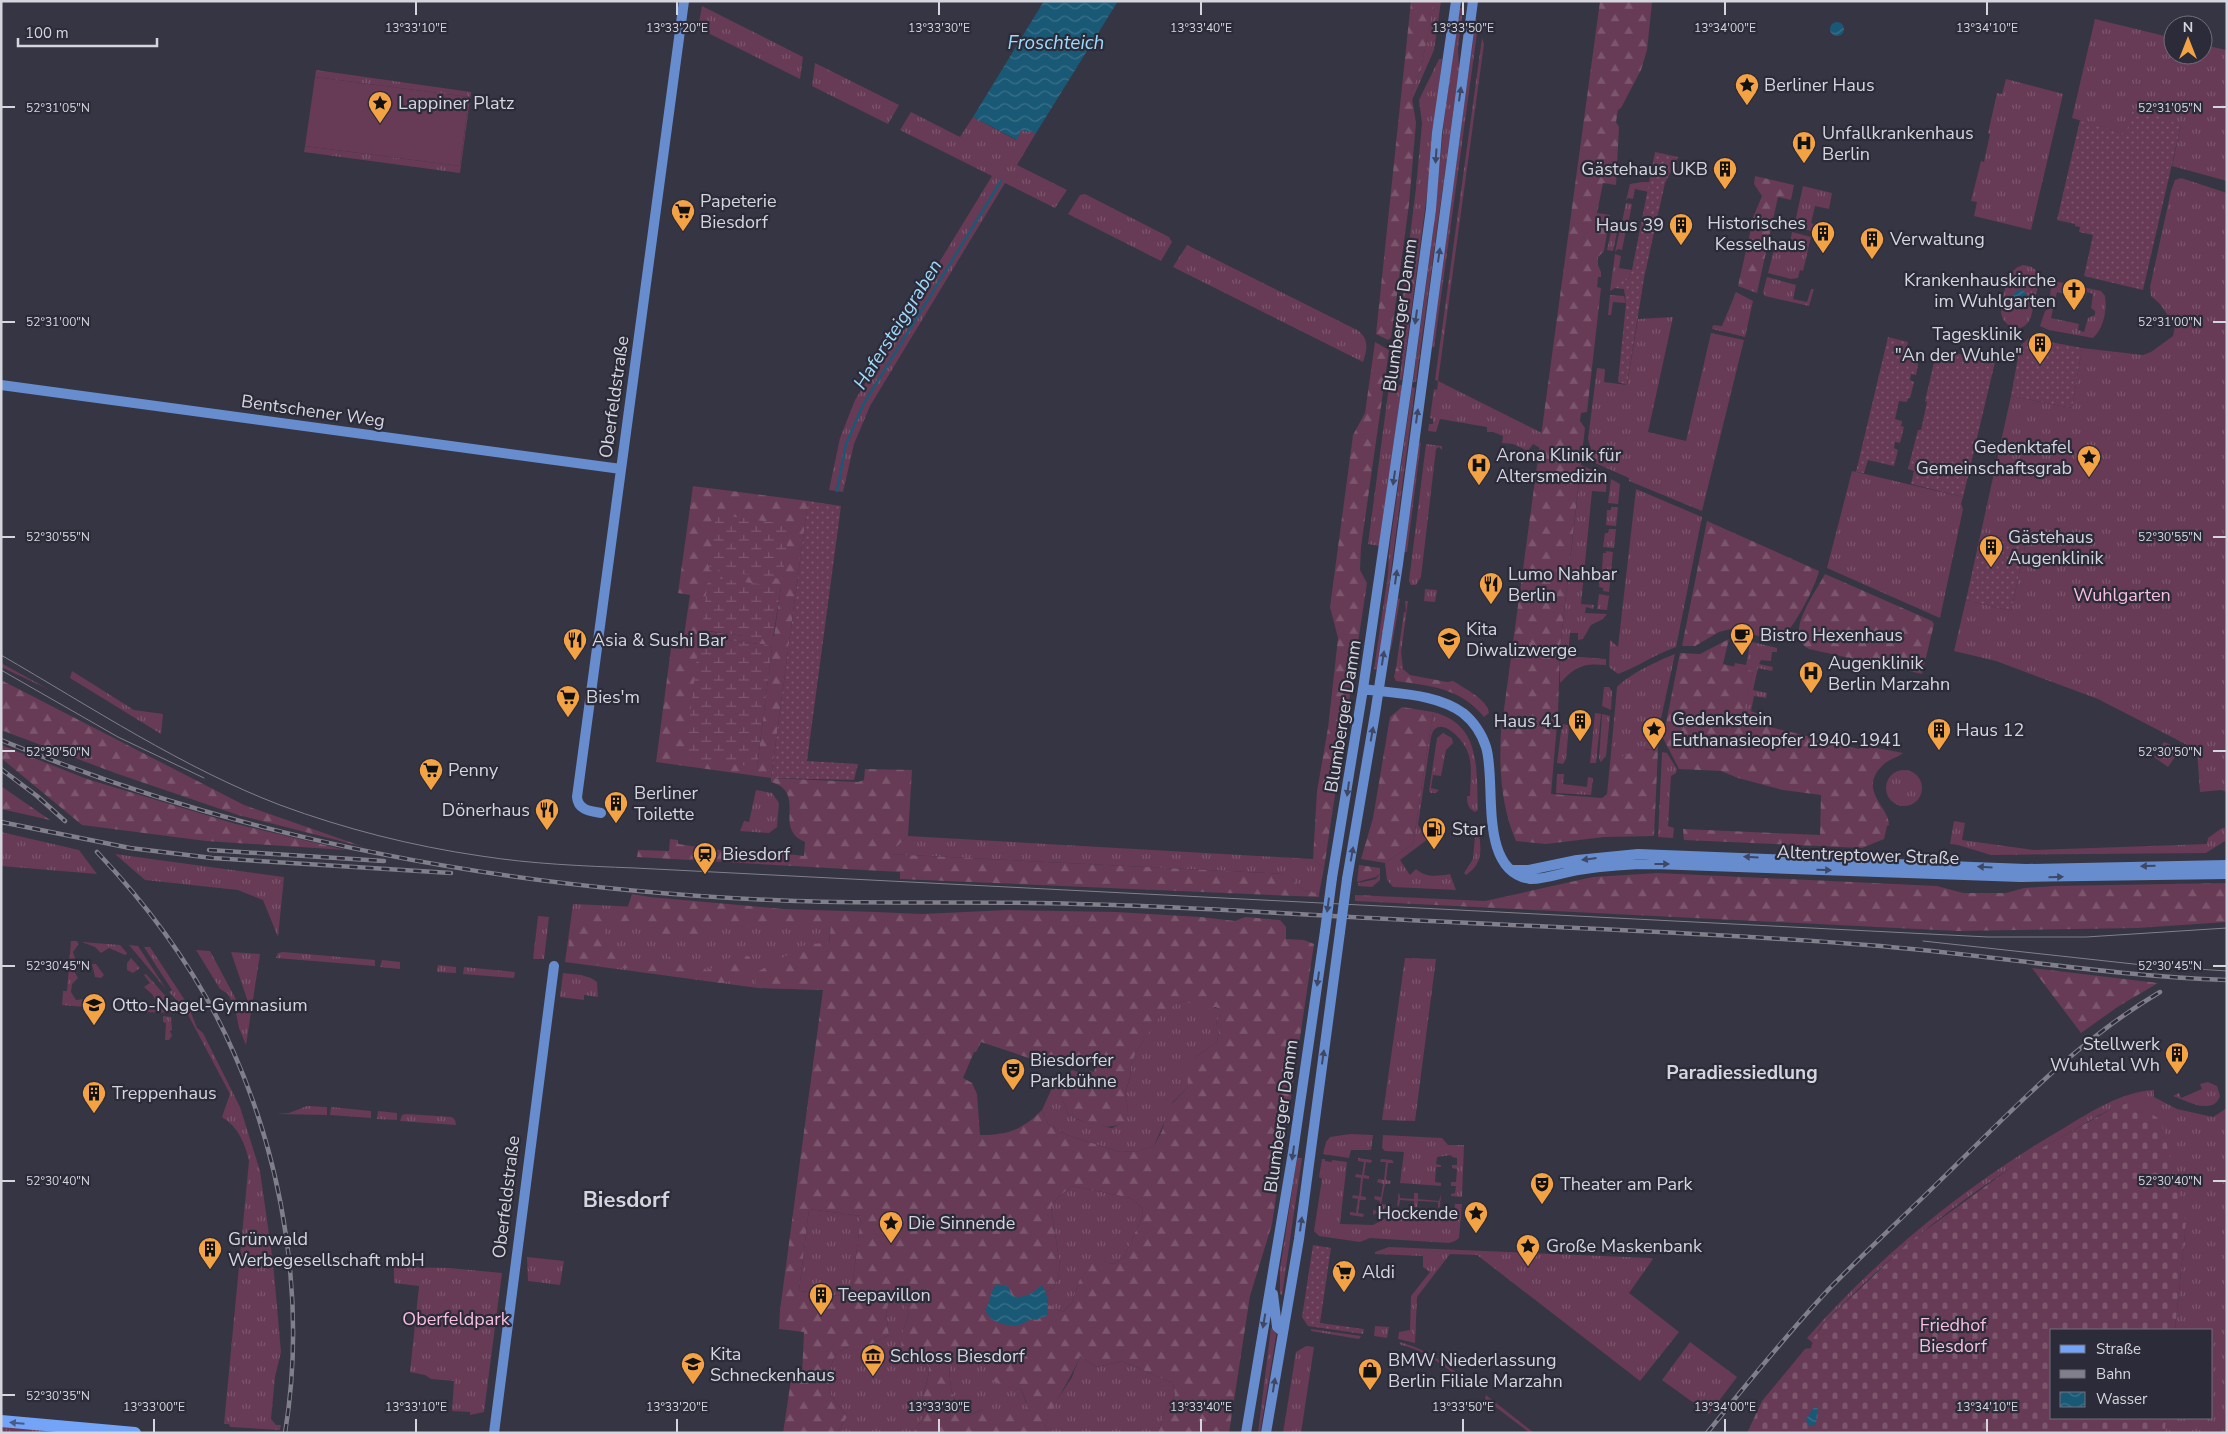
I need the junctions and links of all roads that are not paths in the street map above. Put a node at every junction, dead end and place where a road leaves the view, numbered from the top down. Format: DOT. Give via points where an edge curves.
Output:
graph roads {
  1 [pos="684,1"];
  2 [pos="1456,1"];
  3 [pos="1473,1"];
  4 [pos="1,385"];
  5 [pos="621,469"];
  6 [pos="1364,689"];
  7 [pos="1378,692"];
  8 [pos="601,813"];
  9 [pos="2227,865"];
  10 [pos="1512,870"];
  11 [pos="2227,874"];
  12 [pos="554,966"];
  13 [pos="1271,1283"];
  14 [pos="1283,1332"];
  15 [pos="1,1422"];
  16 [pos="135,1433"];
  17 [pos="494,1433"];
  18 [pos="1246,1433"];
  19 [pos="1266,1433"];
  1 -- 5 [label="main road, Oberfeldstraße"];
  2 -- 6 [label="main road, Blumberger Damm, one-way" via="1437,133 1431,209"];
  7 -- 3 [label="main road, Blumberger Damm, one-way"];
  4 -- 5 [label="main road, Bentschener Weg"];
  5 -- 8 [label="main road, Oberfeldstraße" via="577,797 583,808"];
  6 -- 7 [label="main road"];
  6 -- 13 [label="main road, Blumberger Damm, one-way, bridge"];
  7 -- 10 [label="main road" via="1448,704 1464,714 1478,729 1487,748 1498,852"];
  14 -- 7 [label="main road, Blumberger Damm, one-way, bridge" via="1300,1230 1346,879"];
  9 -- 10 [label="main road, Altentreptower Straße, one-way" via="2026,869 1638,854"];
  10 -- 11 [label="main road, Altentreptower Straße, one-way" via="1530,879 1605,866 1654,864 2013,877"];
  12 -- 17 [label="main road, Oberfeldstraße"];
  13 -- 14 [label="main road" via="1277,1327"];
  13 -- 18 [label="main road, Blumberger Damm, one-way"];
  19 -- 14 [label="main road, Blumberger Damm, one-way"];
  16 -- 15 [label="main road, one-way"];
}
